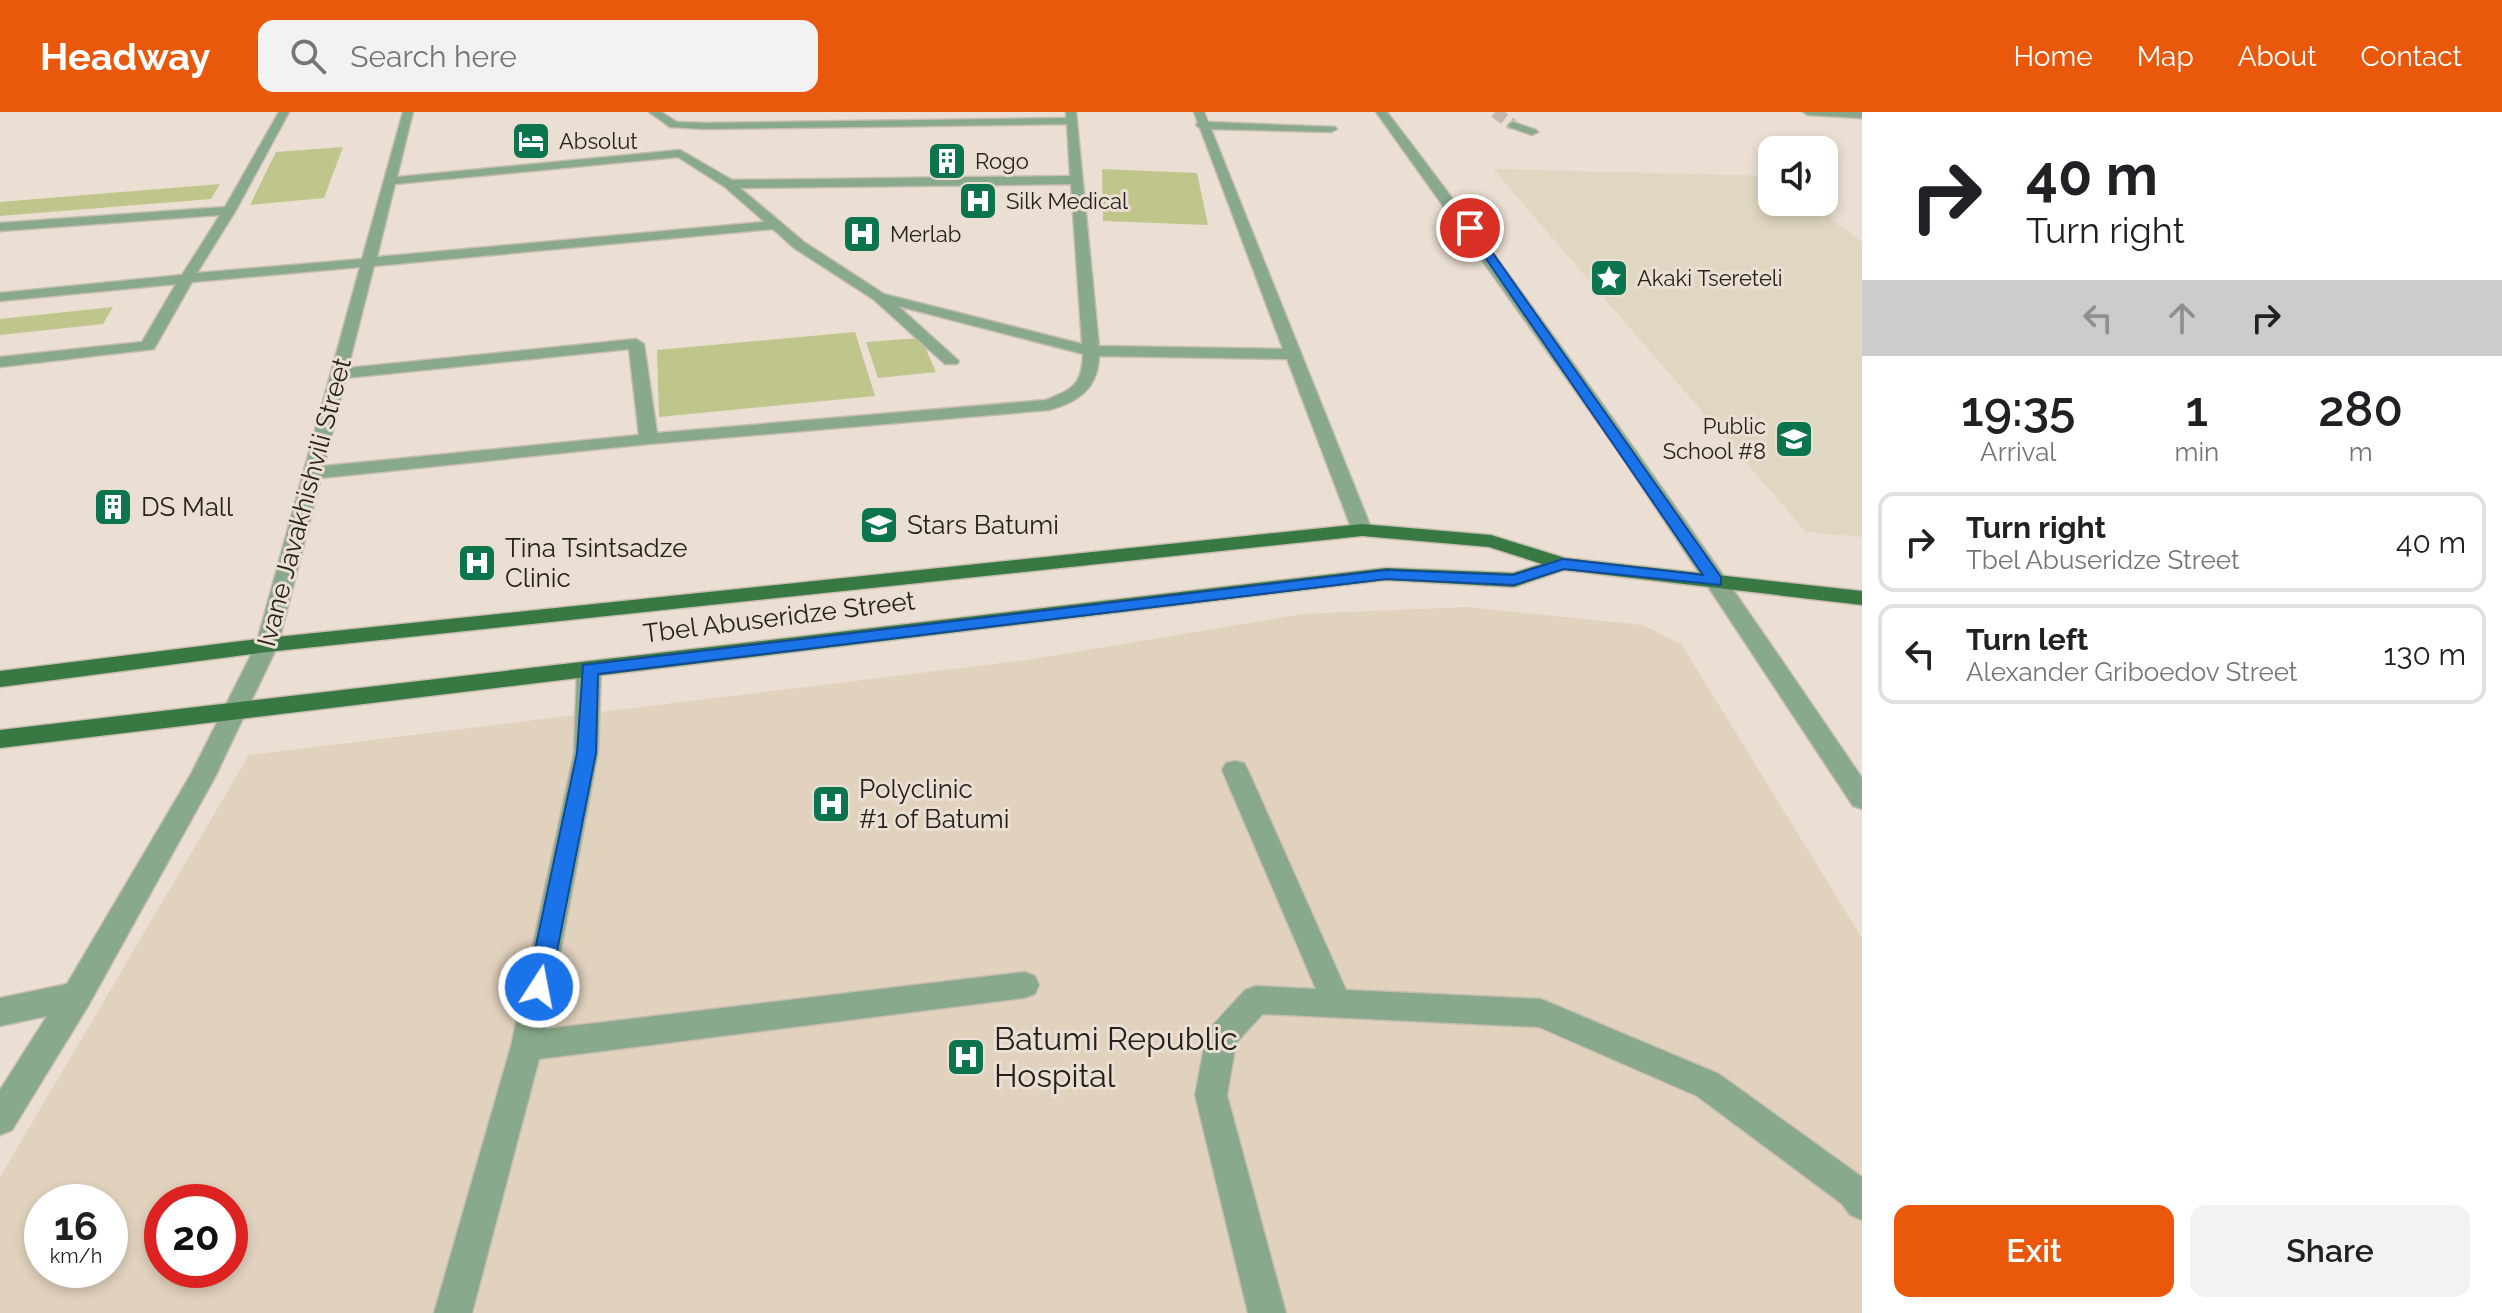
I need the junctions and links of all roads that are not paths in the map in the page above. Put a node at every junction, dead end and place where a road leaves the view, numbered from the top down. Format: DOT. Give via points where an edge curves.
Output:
graph roads {
  1 [pos="284,112"];
  2 [pos="408,112"];
  3 [pos="654,112"];
  4 [pos="966,112"];
  5 [pos="1381,112"];
  6 [pos="1808,112"];
  7 [pos="1862,115"];
  8 [pos="1071,116"];
  9 [pos="1200,119"];
  10 [pos="945,121"];
  11 [pos="1513,125"];
  12 [pos="1331,129"];
  13 [pos="1532,132"];
  14 [pos="1076,180"];
  15 [pos="390,181"];
  16 [pos="729,184"];
  17 [pos="230,210"];
  18 [pos="774,225"];
  19 [pos="0,227"];
  20 [pos="368,261"];
  21 [pos="185,277"];
  22 [pos="878,296"];
  23 [pos="0,297"];
  24 [pos="1091,351"];
  25 [pos="1292,354"];
  26 [pos="951,361"];
  27 [pos="0,362"];
  28 [pos="339,374"];
  29 [pos="649,439"];
  30 [pos="313,473"];
  31 [pos="1362,530"];
  32 [pos="1563,564"];
  33 [pos="1716,581"];
  34 [pos="1862,598"];
  35 [pos="267,645"];
  36 [pos="589,669"];
  37 [pos="0,679"];
  38 [pos="237,710"];
  39 [pos="0,739"];
  40 [pos="1235,770"];
  41 [pos="1862,799"];
  42 [pos="1024,985"];
  43 [pos="77,996"];
  44 [pos="1337,1003"];
  45 [pos="0,1012"];
  46 [pos="527,1046"];
  47 [pos="0,1119"];
  48 [pos="1862,1203"];
  49 [pos="453,1313"];
  50 [pos="1267,1313"];
  1 -- 17 [label="street"];
  2 -- 15 [label="street, Ivane Javakhishvili Street"];
  3 -- 10 [label="street" via="674,125"];
  4 -- 10 [label="street"];
  5 -- 33 [label="street" via="1487,251"];
  6 -- 7 [label="street"];
  8 -- 10 [label="street"];
  8 -- 14 [label="street"];
  9 -- 12 [label="street"];
  9 -- 25 [label="street"];
  11 -- 13 [label="street"];
  14 -- 16 [label="street"];
  14 -- 24 [label="street"];
  15 -- 16 [label="street" via="680,153"];
  15 -- 20 [label="street, Ivane Javakhishvili Street"];
  16 -- 18 [label="street"];
  17 -- 19 [label="street"];
  17 -- 21 [label="street"];
  18 -- 20 [label="street"];
  18 -- 22 [label="street"];
  20 -- 21 [label="street"];
  20 -- 28 [label="street, Ivane Javakhishvili Street"];
  21 -- 23 [label="street"];
  21 -- 27 [label="street" via="148,346"];
  22 -- 24 [label="street"];
  22 -- 26 [label="street"];
  24 -- 25 [label="street"];
  24 -- 29 [label="street" via="1091,375 1082,391 1049,405"];
  25 -- 31 [label="street"];
  28 -- 29 [label="street" via="636,344"];
  28 -- 30 [label="street, Ivane Javakhishvili Street"];
  29 -- 30 [label="street"];
  30 -- 35 [label="street, Ivane Javakhishvili Street"];
  31 -- 32 [label="main road, Tbel Abuseridze Street" via="1491,541"];
  31 -- 35 [label="main road, Tbel Abuseridze Street"];
  32 -- 33 [label="main road, Tbel Abuseridze Street"];
  32 -- 36 [label="main road, Tbel Abuseridze Street" via="1514,580 1386,574"];
  33 -- 34 [label="main road, Tbel Abuseridze Street"];
  33 -- 41 [label="street"];
  35 -- 37 [label="main road, Tbel Abuseridze Street"];
  35 -- 38 [label="street, Ivane Javakhishvili Street"];
  36 -- 38 [label="main road, Tbel Abuseridze Street"];
  36 -- 46 [label="street" via="586,753"];
  38 -- 39 [label="main road, Tbel Abuseridze Street"];
  38 -- 43 [label="street, Ivane Javakhishvili Street"];
  40 -- 44 [label="street"];
  42 -- 46 [label="street"];
  43 -- 45 [label="street"];
  43 -- 47 [label="street, Ivane Javakhishvili Street"];
  44 -- 48 [label="street" via="1541,1013 1708,1085"];
  44 -- 50 [label="street" via="1256,1000 1222,1037 1211,1095"];
  46 -- 49 [label="street"];
}
